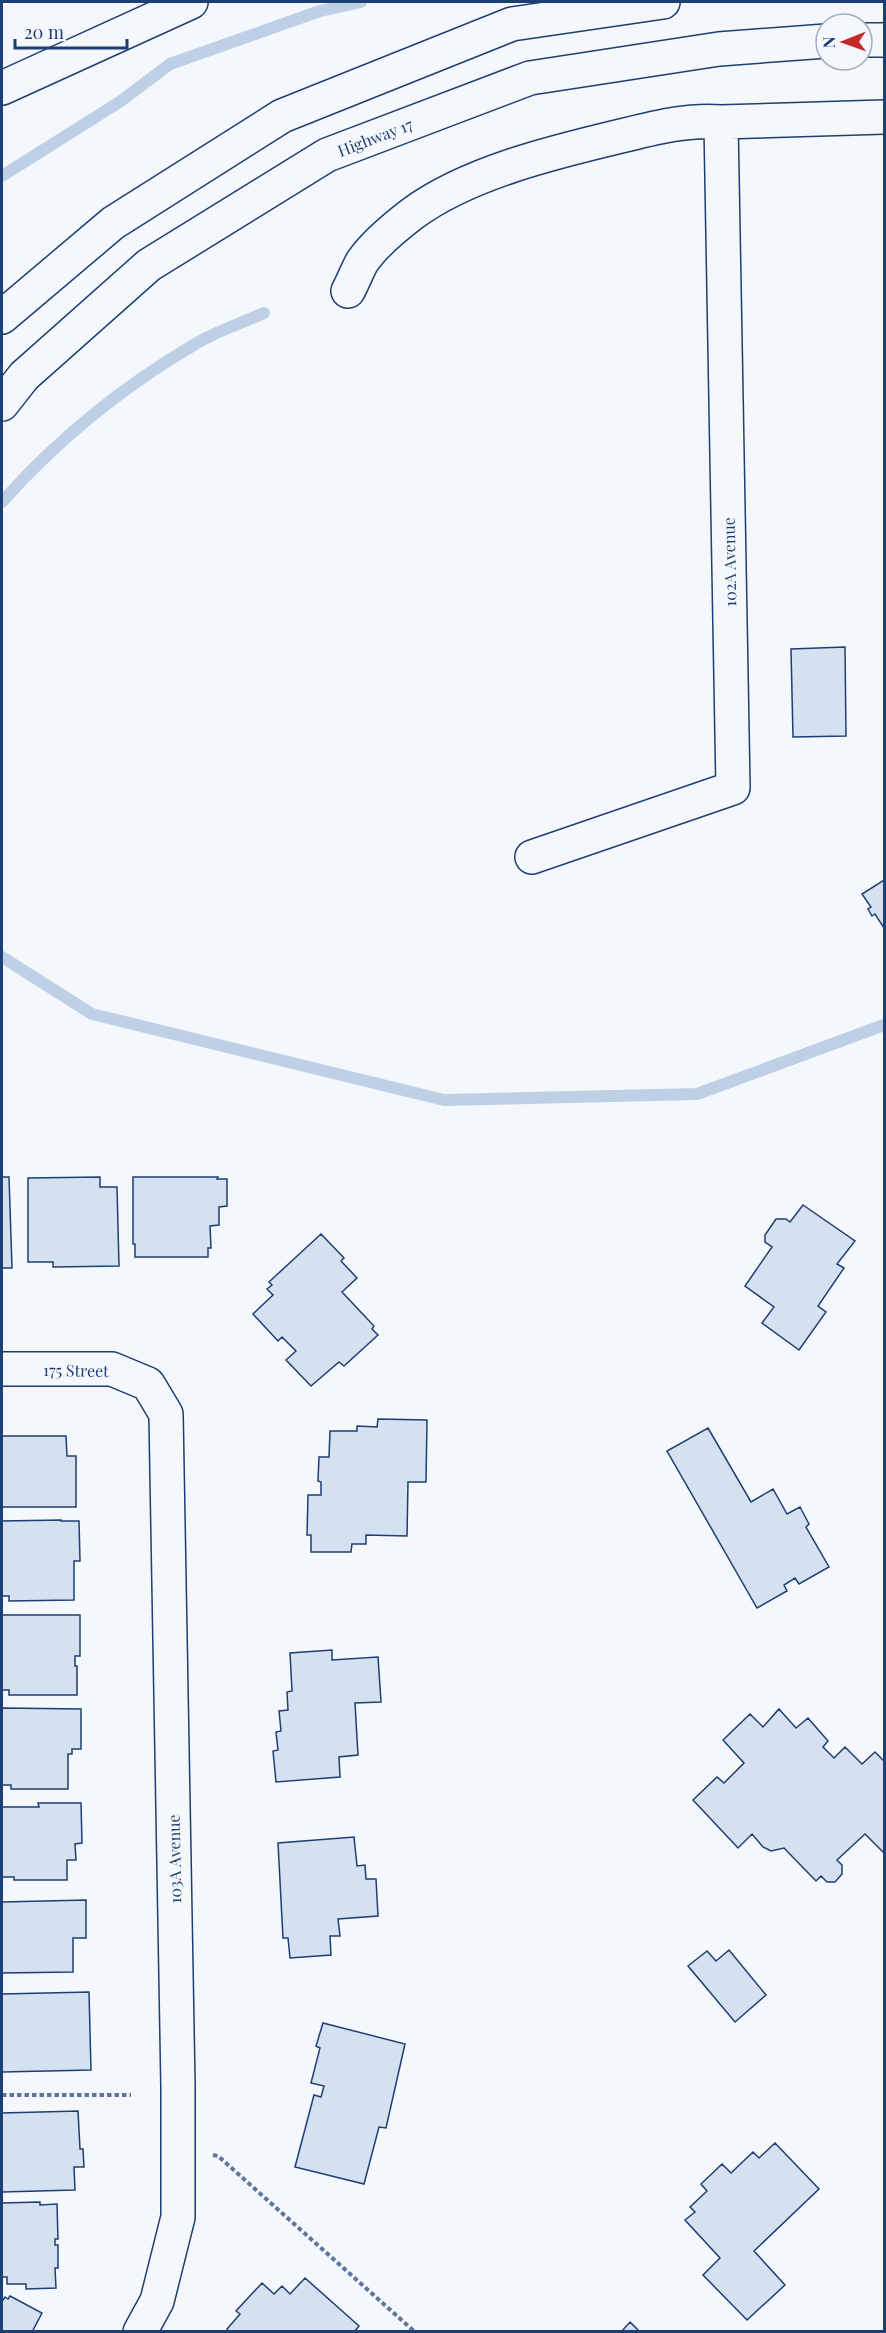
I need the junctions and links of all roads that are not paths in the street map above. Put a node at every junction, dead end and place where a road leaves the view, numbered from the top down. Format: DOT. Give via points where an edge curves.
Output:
graph roads {
  1 [pos="191,2"];
  2 [pos="663,2"];
  3 [pos="814,42"];
  4 [pos="2,88"];
  5 [pos="885,117"];
  6 [pos="720,122"];
  7 [pos="348,291"];
  8 [pos="2,317"];
  9 [pos="2,404"];
  10 [pos="532,858"];
  11 [pos="2,1369"];
  12 [pos="148,1384"];
  13 [pos="140,2331"];
  1 -- 4 [label="main road"];
  2 -- 8 [label="main road" via="512,24 282,116 114,223"];
  3 -- 9 [label="main road, Highway 17" via="719,49 530,78 327,155 149,265 24,376"];
  5 -- 6 [label="main road"];
  6 -- 7 [label="main road" via="700,120 658,127 570,148 495,172 445,194 391,232 363,262"];
  6 -- 10 [label="main road, 102A Avenue" via="733,788"];
  11 -- 12 [label="main road, 175 Street" via="112,1369"];
  12 -- 13 [label="main road, 103A Avenue" via="166,1414 178,2217 157,2301"];
}
